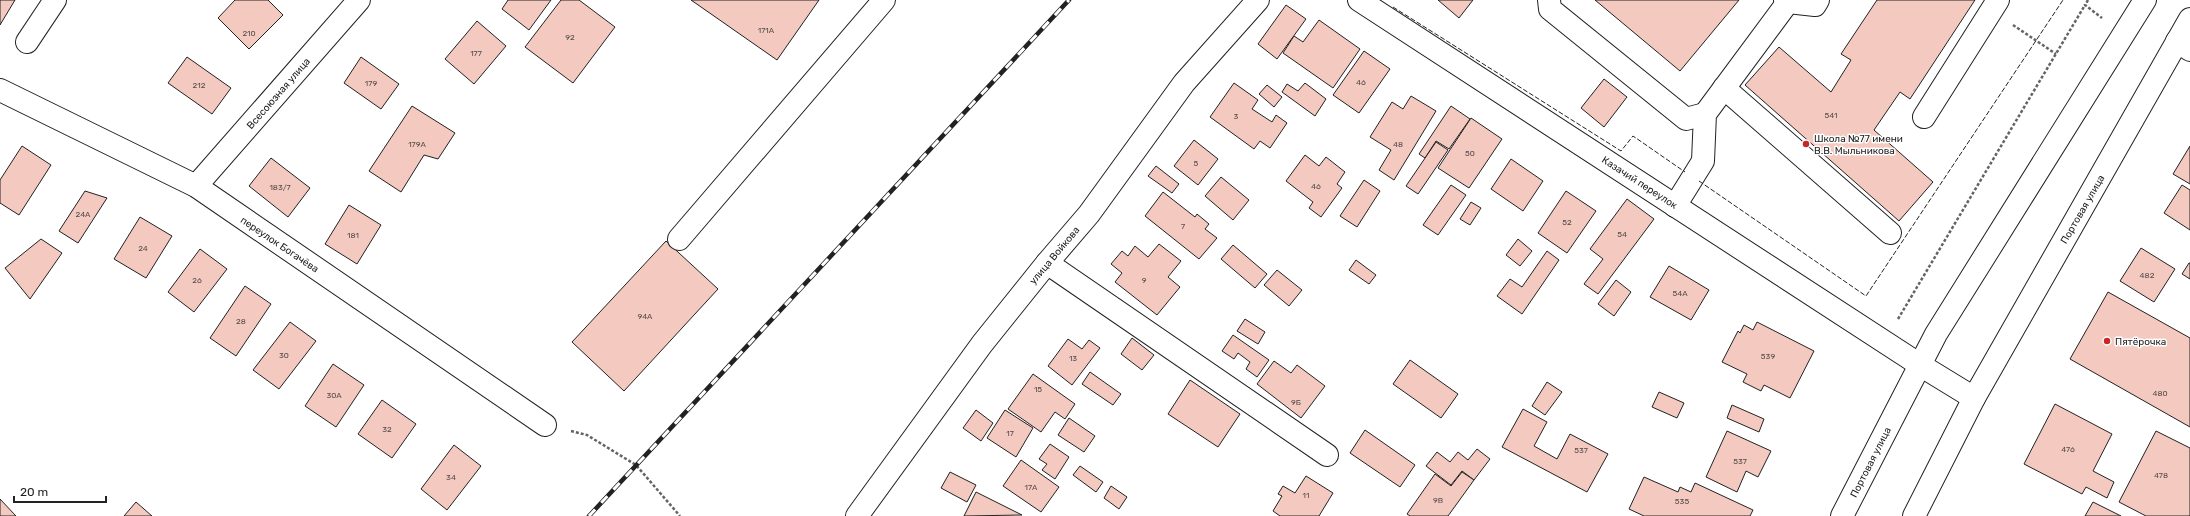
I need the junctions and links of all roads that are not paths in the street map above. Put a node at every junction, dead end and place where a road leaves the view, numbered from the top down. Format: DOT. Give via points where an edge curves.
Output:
graph roads {
  1 [pos="55,0"];
  2 [pos="359,0"];
  3 [pos="884,0"];
  4 [pos="1258,0"];
  5 [pos="1359,0"];
  6 [pos="1549,0"];
  7 [pos="1818,0"];
  8 [pos="2145,0"];
  9 [pos="1787,1"];
  10 [pos="1995,5"];
  11 [pos="1384,6"];
  12 [pos="2190,19"];
  13 [pos="27,42"];
  14 [pos="2184,45"];
  15 [pos="1724,88"];
  16 [pos="3,94"];
  17 [pos="1705,114"];
  18 [pos="1924,117"];
  19 [pos="196,186"];
  20 [pos="1675,206"];
  21 [pos="1890,233"];
  22 [pos="680,239"];
  23 [pos="1047,263"];
  24 [pos="1920,365"];
  25 [pos="1974,398"];
  26 [pos="545,425"];
  27 [pos="1328,455"];
  28 [pos="856,516"];
  29 [pos="1842,516"];
  30 [pos="1914,516"];
  1 -- 13 [label="street"];
  2 -- 19 [label="street, Всесоюзная улица"];
  3 -- 22 [label="street"];
  4 -- 23 [label="street, улица Войкова" via="1184,83 1089,214"];
  5 -- 11 [label="street, Казачий переулок"];
  6 -- 17 [label="street" via="1550,9 1686,119"];
  7 -- 9 [label="street" via="1815,5"];
  8 -- 24 [label="street, Портовая улица" via="1940,328"];
  9 -- 15 [label="street"];
  10 -- 18 [label="street"];
  11 -- 20 [label="street, Казачий переулок"];
  12 -- 14 [label="street, Портовая улица"];
  14 -- 25 [label="street, Портовая улица"];
  15 -- 17 [label="street"];
  15 -- 21 [label="street"];
  16 -- 19 [label="street, переулок Богачёва"];
  17 -- 20 [label="street" via="1703,161"];
  19 -- 26 [label="street, переулок Богачёва"];
  20 -- 24 [label="street, Казачий переулок"];
  23 -- 27 [label="street"];
  23 -- 28 [label="street, улица Войкова" via="982,344"];
  24 -- 25 [label="street"];
  24 -- 29 [label="street, Портовая улица"];
  25 -- 30 [label="street, Портовая улица"];
}
